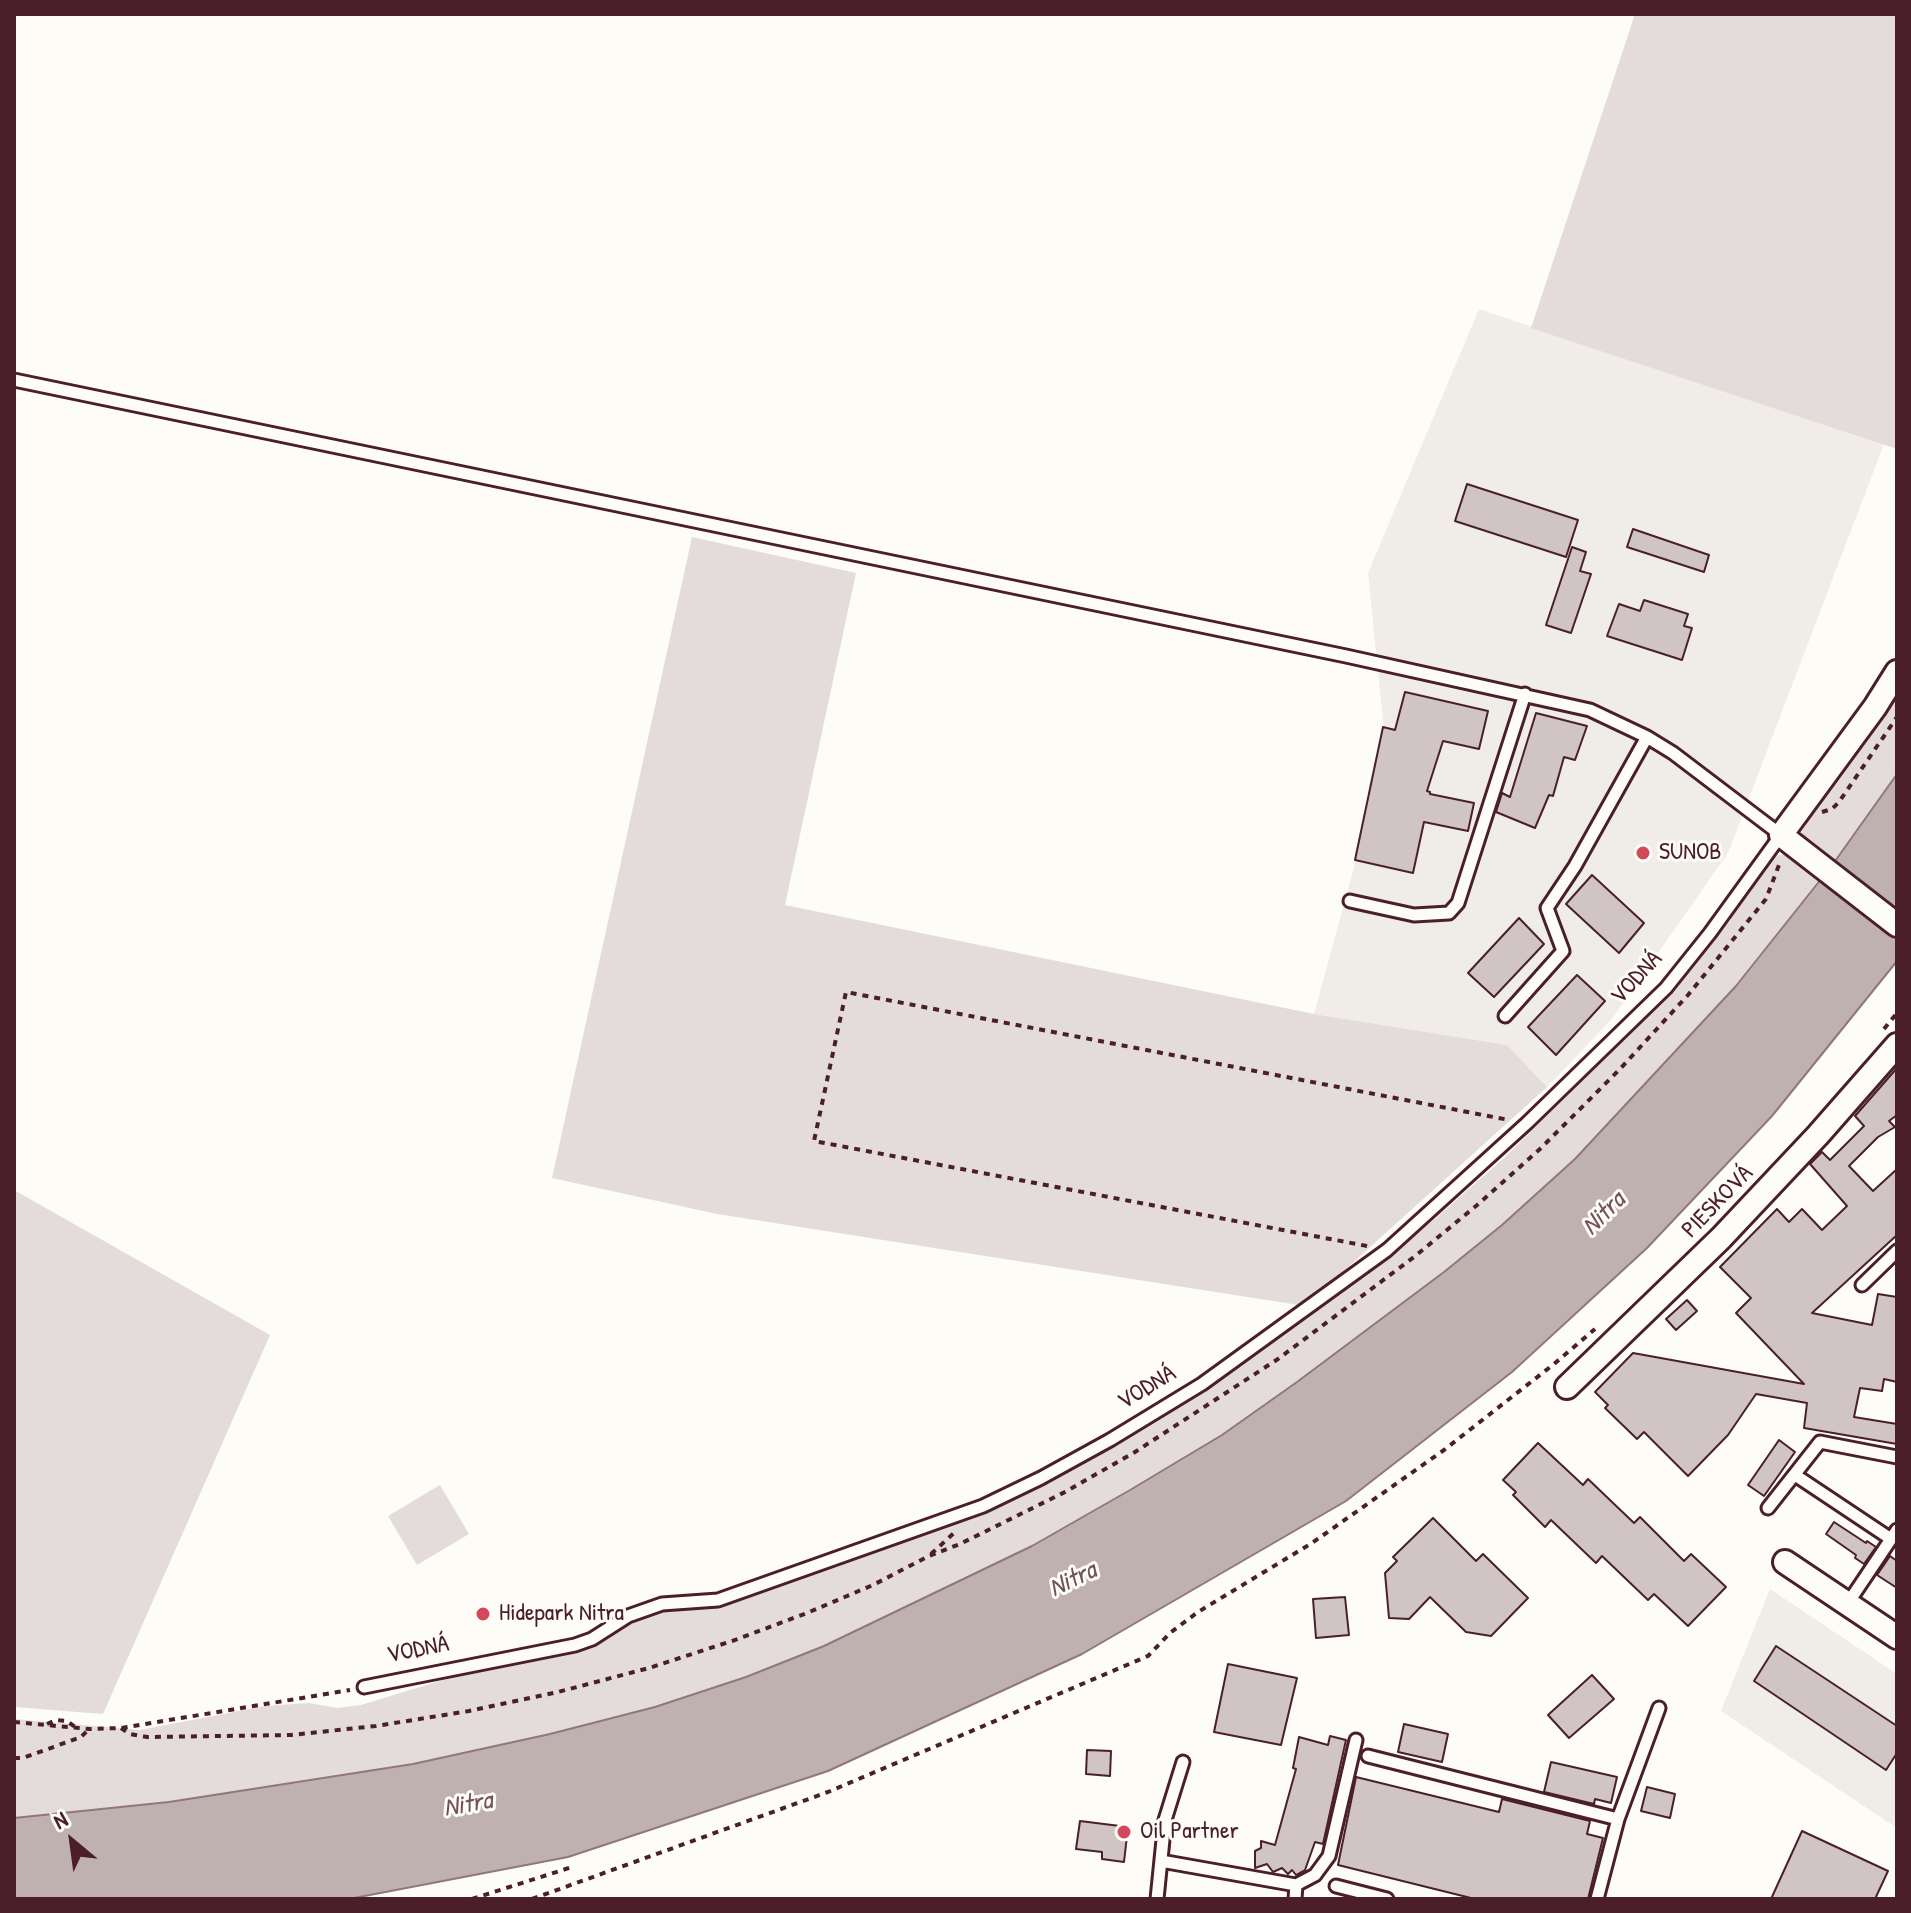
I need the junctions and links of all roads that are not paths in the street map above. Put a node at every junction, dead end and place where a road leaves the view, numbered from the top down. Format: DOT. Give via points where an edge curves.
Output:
graph roads {
  1 [pos="14,380"];
  2 [pos="1897,672"];
  3 [pos="1525,694"];
  4 [pos="1647,737"];
  5 [pos="1781,835"];
  6 [pos="1350,901"];
  7 [pos="1897,925"];
  8 [pos="1505,1016"];
  9 [pos="1887,1041"];
  10 [pos="1897,1251"];
  11 [pos="1862,1285"];
  12 [pos="1567,1387"];
  13 [pos="1897,1457"];
  14 [pos="1795,1475"];
  15 [pos="1768,1508"];
  16 [pos="1894,1535"];
  17 [pos="1785,1562"];
  18 [pos="1848,1603"];
  19 [pos="1897,1637"];
  20 [pos="364,1687"];
  21 [pos="1659,1708"];
  22 [pos="1356,1740"];
  23 [pos="1368,1756"];
  24 [pos="1183,1762"];
  25 [pos="1618,1819"];
  26 [pos="1161,1861"];
  27 [pos="1296,1885"];
  28 [pos="1336,1886"];
  29 [pos="1157,1899"];
  30 [pos="1295,1899"];
  31 [pos="1387,1899"];
  32 [pos="1597,1899"];
  1 -- 3 [label="lane"];
  2 -- 5 [label="street"];
  3 -- 4 [label="lane" via="1590,710"];
  3 -- 6 [label="lane" via="1458,903 1449,913 1414,915"];
  4 -- 5 [label="lane"];
  4 -- 8 [label="lane" via="1547,908 1563,951"];
  5 -- 7 [label="street"];
  5 -- 20 [label="lane, VODNÁ" via="1666,988 1387,1250 1202,1384 1097,1448 983,1506 718,1600 646,1609 575,1645"];
  9 -- 12 [label="street, PIESKOVÁ" via="1818,1135"];
  10 -- 11 [label="lane"];
  13 -- 14 [label="lane" via="1820,1442"];
  14 -- 15 [label="lane"];
  14 -- 16 [label="lane"];
  16 -- 18 [label="lane"];
  17 -- 18 [label="street"];
  18 -- 19 [label="street"];
  21 -- 25 [label="lane"];
  22 -- 27 [label="lane" via="1329,1856 1315,1875"];
  23 -- 25 [label="lane"];
  24 -- 26 [label="lane" via="1165,1820"];
  25 -- 32 [label="lane"];
  26 -- 27 [label="lane"];
  26 -- 29 [label="lane"];
  27 -- 30 [label="lane"];
  28 -- 31 [label="lane"];
}
